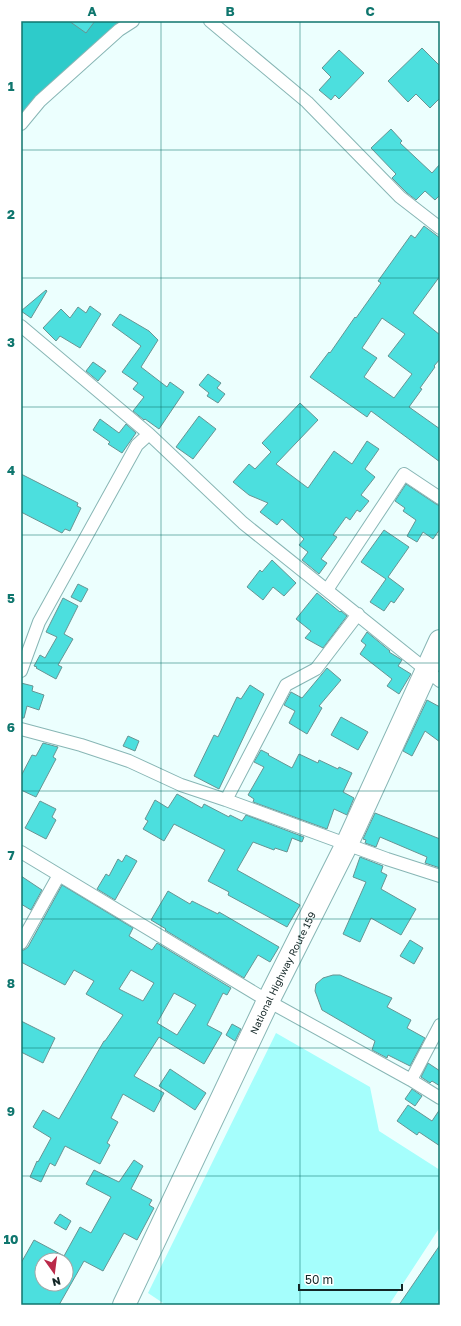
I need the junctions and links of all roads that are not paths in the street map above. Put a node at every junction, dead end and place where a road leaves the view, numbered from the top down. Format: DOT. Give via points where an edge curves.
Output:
graph roads {
  1 [pos="133,21"];
  2 [pos="210,21"];
  3 [pos="21,124"];
  4 [pos="440,228"];
  5 [pos="21,326"];
  6 [pos="149,434"];
  7 [pos="440,498"];
  8 [pos="327,590"];
  9 [pos="358,614"];
  10 [pos="440,641"];
  11 [pos="21,671"];
  12 [pos="433,675"];
  13 [pos="21,729"];
  14 [pos="226,800"];
  15 [pos="346,844"];
  16 [pos="21,852"];
  17 [pos="59,875"];
  18 [pos="440,876"];
  19 [pos="21,943"];
  20 [pos="268,1001"];
  21 [pos="440,1025"];
  22 [pos="411,1080"];
  23 [pos="440,1098"];
  24 [pos="124,1305"];
  1 -- 3 [label="street" via="119,30 40,101"];
  2 -- 4 [label="street" via="307,102 400,197"];
  5 -- 6 [label="street"];
  6 -- 8 [label="street" via="243,523"];
  6 -- 11 [label="street" via="137,445 38,622"];
  7 -- 8 [label="street" via="404,474"];
  8 -- 9 [label="street"];
  9 -- 12 [label="street"];
  9 -- 14 [label="street" via="316,669 286,685"];
  10 -- 12 [label="highway, National Highway Route 159"];
  12 -- 15 [label="highway, National Highway Route 159"];
  13 -- 14 [label="street" via="122,759 181,785"];
  14 -- 15 [label="street"];
  15 -- 18 [label="street"];
  15 -- 20 [label="highway, National Highway Route 159"];
  16 -- 17 [label="street"];
  17 -- 19 [label="street"];
  17 -- 20 [label="street"];
  20 -- 22 [label="street"];
  20 -- 24 [label="highway, National Highway Route 159"];
  21 -- 22 [label="street"];
  22 -- 23 [label="street"];
}
